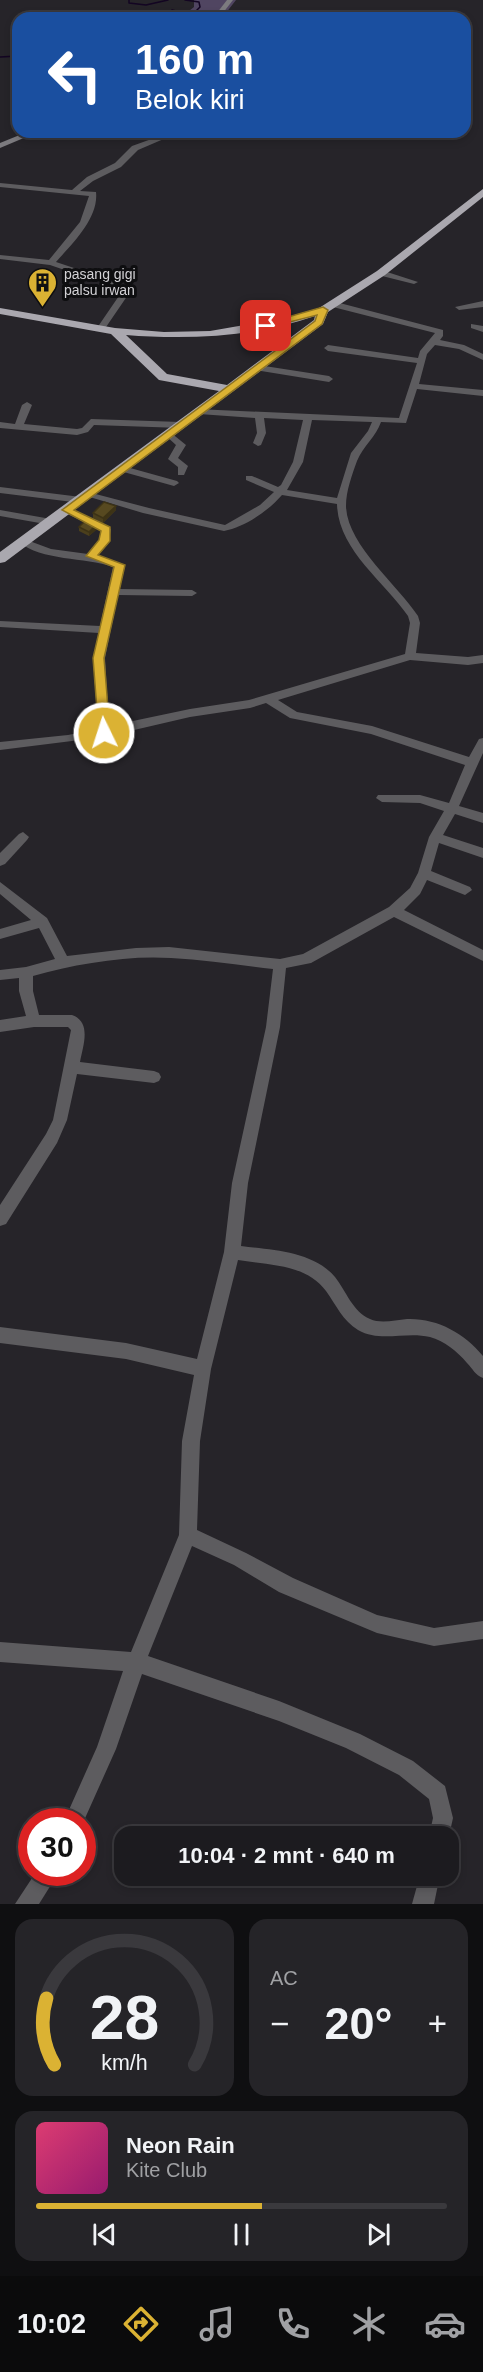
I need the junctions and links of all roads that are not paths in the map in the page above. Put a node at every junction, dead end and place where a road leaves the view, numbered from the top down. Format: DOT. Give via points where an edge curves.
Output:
graph roads {
  1 [pos="230,0"];
  2 [pos="221,12"];
  3 [pos="19,138"];
  4 [pos="161,138"];
  5 [pos="0,146"];
  6 [pos="0,185"];
  7 [pos="75,191"];
  8 [pos="483,192"];
  9 [pos="0,257"];
  10 [pos="51,262"];
  11 [pos="381,273"];
  12 [pos="414,282"];
  13 [pos="483,304"];
  14 [pos="328,307"];
  15 [pos="459,307"];
  16 [pos="0,311"];
  17 [pos="101,328"];
  18 [pos="115,331"];
  19 [pos="434,342"];
  20 [pos="328,348"];
  21 [pos="483,357"];
  22 [pos="421,361"];
  23 [pos="258,368"];
  24 [pos="329,379"];
  25 [pos="414,386"];
  26 [pos="228,389"];
  27 [pos="483,393"];
  28 [pos="27,405"];
  29 [pos="199,411"];
  30 [pos="259,416"];
  31 [pos="308,417"];
  32 [pos="377,419"];
  33 [pos="0,425"];
  34 [pos="19,425"];
  35 [pos="181,425"];
  36 [pos="170,435"];
  37 [pos="258,443"];
  38 [pos="123,469"];
  39 [pos="181,472"];
  40 [pos="249,478"];
  41 [pos="174,483"];
  42 [pos="0,490"];
  43 [pos="281,492"];
  44 [pos="85,498"];
  45 [pos="340,502"];
  46 [pos="67,510"];
  47 [pos="0,513"];
  48 [pos="51,522"];
  49 [pos="24,542"];
  50 [pos="0,558"];
  51 [pos="94,558"];
  52 [pos="113,592"];
  53 [pos="192,593"];
  54 [pos="0,624"];
  55 [pos="104,630"];
  56 [pos="410,656"];
  57 [pos="483,659"];
  58 [pos="268,699"];
  59 [pos="104,733"];
  60 [pos="482,745"];
  61 [pos="0,746"];
  62 [pos="473,763"];
  63 [pos="382,798"];
  64 [pos="453,808"];
  65 [pos="483,818"];
  66 [pos="23,837"];
  67 [pos="435,837"];
  68 [pos="483,853"];
  69 [pos="0,861"];
  70 [pos="424,873"];
  71 [pos="0,887"];
  72 [pos="465,890"];
  73 [pos="394,911"];
  74 [pos="42,922"];
  75 [pos="2,931"];
  76 [pos="483,956"];
  77 [pos="63,962"];
  78 [pos="280,964"];
  79 [pos="26,972"];
  80 [pos="0,975"];
  81 [pos="34,1021"];
  82 [pos="0,1026"];
  83 [pos="72,1067"];
  84 [pos="154,1077"];
  85 [pos="0,1219"];
  86 [pos="232,1252"];
  87 [pos="0,1335"];
  88 [pos="203,1369"];
  89 [pos="483,1370"];
  90 [pos="188,1534"];
  91 [pos="483,1630"];
  92 [pos="0,1652"];
  93 [pos="136,1662"];
  94 [pos="80,1808"];
  95 [pos="441,1826"];
  96 [pos="39,1886"];
  97 [pos="427,1886"];
  98 [pos="26,1904"];
  99 [pos="423,1904"];
  1 -- 2 [label="street"];
  3 -- 5 [label="street"];
  4 -- 7 [label="street" via="135,148 118,165 90,178"];
  6 -- 7 [label="street"];
  7 -- 10 [label="street" via="93,194 91,211"];
  8 -- 11 [label="highway"];
  9 -- 10 [label="street"];
  10 -- 17 [label="street" via="128,289"];
  11 -- 12 [label="street"];
  11 -- 14 [label="highway"];
  13 -- 15 [label="street"];
  14 -- 18 [label="highway" via="297,319 210,334"];
  14 -- 19 [label="street" via="438,330 441,333"];
  14 -- 23 [label="highway" via="319,322"];
  16 -- 17 [label="highway"];
  17 -- 18 [label="highway"];
  18 -- 26 [label="highway" via="163,376"];
  19 -- 21 [label="street" via="461,347"];
  19 -- 22 [label="street" via="424,350"];
  20 -- 22 [label="street"];
  22 -- 25 [label="street"];
  23 -- 24 [label="street"];
  23 -- 26 [label="highway"];
  25 -- 27 [label="street"];
  25 -- 32 [label="street" via="403,421"];
  26 -- 29 [label="highway"];
  28 -- 34 [label="street"];
  29 -- 30 [label="street"];
  29 -- 35 [label="highway"];
  30 -- 31 [label="street"];
  30 -- 37 [label="street" via="262,428"];
  31 -- 32 [label="street"];
  31 -- 43 [label="street" via="305,445"];
  32 -- 45 [label="street" via="372,435 358,449"];
  33 -- 34 [label="street"];
  34 -- 35 [label="street" via="77,432 85,430 91,422"];
  35 -- 36 [label="highway"];
  36 -- 38 [label="highway"];
  36 -- 39 [label="street" via="181,445 173,459 183,466"];
  38 -- 41 [label="street"];
  38 -- 44 [label="highway"];
  40 -- 43 [label="street"];
  42 -- 44 [label="street"];
  43 -- 44 [label="street" via="227,528"];
  43 -- 45 [label="street"];
  44 -- 46 [label="highway"];
  45 -- 56 [label="street" via="345,527 359,549 413,616"];
  46 -- 48 [label="highway"];
  46 -- 51 [label="street" via="106,529 107,536 92,555"];
  47 -- 48 [label="street"];
  48 -- 49 [label="highway"];
  49 -- 50 [label="highway"];
  49 -- 51 [label="street" via="49,552"];
  51 -- 52 [label="street" via="119,564"];
  52 -- 53 [label="street"];
  52 -- 55 [label="street"];
  54 -- 55 [label="street"];
  55 -- 59 [label="street" via="99,664"];
  56 -- 57 [label="street"];
  56 -- 58 [label="street"];
  58 -- 59 [label="street"];
  58 -- 62 [label="street" via="294,715 372,730"];
  59 -- 61 [label="street"];
  60 -- 62 [label="street"];
  62 -- 64 [label="street"];
  63 -- 64 [label="street" via="420,799"];
  64 -- 65 [label="street"];
  64 -- 67 [label="street"];
  66 -- 69 [label="street"];
  67 -- 68 [label="street"];
  67 -- 70 [label="street"];
  70 -- 72 [label="street"];
  70 -- 73 [label="street" via="415,891"];
  71 -- 74 [label="street"];
  73 -- 76 [label="street"];
  73 -- 78 [label="street" via="306,959"];
  74 -- 75 [label="street"];
  74 -- 77 [label="street"];
  77 -- 78 [label="street" via="169,952"];
  77 -- 79 [label="street"];
  78 -- 86 [label="street" via="273,1027 240,1183"];
  79 -- 80 [label="street"];
  79 -- 81 [label="street" via="26,991"];
  81 -- 82 [label="street"];
  81 -- 83 [label="street" via="66,1020 76,1024"];
  83 -- 84 [label="street"];
  83 -- 85 [label="street" via="52,1138"];
  86 -- 88 [label="street"];
  86 -- 89 [label="street" via="308,1266 316,1270 360,1322 380,1329 433,1329 466,1348"];
  87 -- 88 [label="street" via="126,1351"];
  88 -- 90 [label="street" via="189,1460"];
  90 -- 91 [label="street" via="286,1585 377,1624 434,1637"];
  90 -- 93 [label="street"];
  92 -- 93 [label="street"];
  93 -- 94 [label="street" via="106,1749"];
  93 -- 95 [label="street" via="279,1711 406,1768 438,1793"];
  96 -- 98 [label="street"];
  97 -- 99 [label="street"];
}
